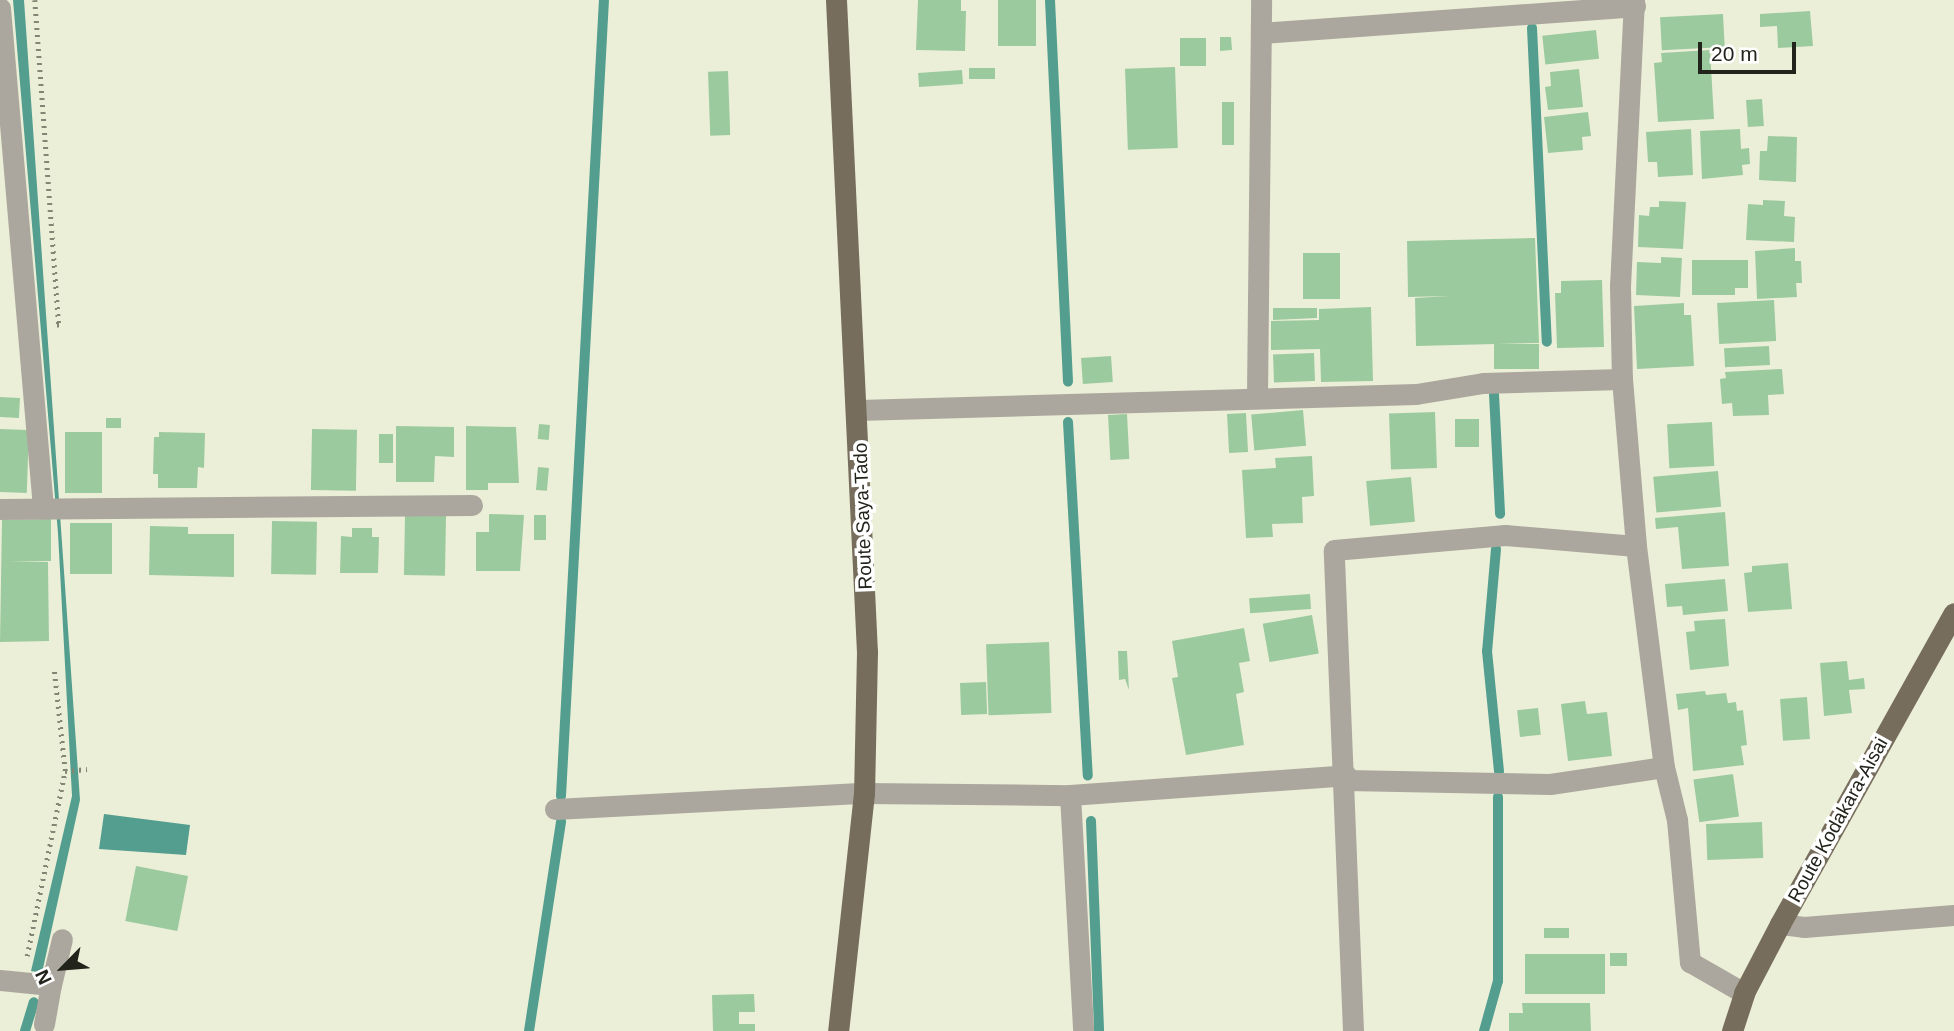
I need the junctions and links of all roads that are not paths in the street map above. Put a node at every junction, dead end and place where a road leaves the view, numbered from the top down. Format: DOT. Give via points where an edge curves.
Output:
graph roads {
  1 [pos="836,0"];
  2 [pos="1261,0"];
  3 [pos="1634,3"];
  4 [pos="0,8"];
  5 [pos="1261,33"];
  6 [pos="1622,379"];
  7 [pos="1257,396"];
  8 [pos="858,410"];
  9 [pos="472,505"];
  10 [pos="54,508"];
  11 [pos="0,509"];
  12 [pos="1636,546"];
  13 [pos="1952,622"];
  14 [pos="1664,767"];
  15 [pos="1346,778"];
  16 [pos="864,793"];
  17 [pos="1070,795"];
  18 [pos="555,809"];
  19 [pos="1954,915"];
  20 [pos="1780,924"];
  21 [pos="62,939"];
  22 [pos="11,980"];
  23 [pos="51,985"];
  24 [pos="1744,993"];
  25 [pos="44,1024"];
  26 [pos="838,1031"];
  27 [pos="1083,1031"];
  28 [pos="1353,1031"];
  29 [pos="1732,1031"];
  1 -- 8 [label="main road, Route Saya-Tado"];
  2 -- 5 [label="street"];
  3 -- 5 [label="street"];
  3 -- 6 [label="street" via="1620,286"];
  4 -- 10 [label="street"];
  5 -- 7 [label="street"];
  6 -- 7 [label="street" via="1483,383 1416,394"];
  6 -- 12 [label="street"];
  7 -- 8 [label="street"];
  8 -- 16 [label="main road, Route Saya-Tado" via="867,639"];
  9 -- 10 [label="street"];
  10 -- 11 [label="street"];
  12 -- 14 [label="street"];
  12 -- 15 [label="street" via="1505,535 1334,550"];
  13 -- 20 [label="main road, Route Kodakara-Aisai"];
  14 -- 15 [label="street" via="1550,784"];
  14 -- 24 [label="street" via="1677,820 1690,962"];
  15 -- 17 [label="street"];
  15 -- 28 [label="street"];
  16 -- 17 [label="street"];
  16 -- 18 [label="street"];
  16 -- 26 [label="main road, Route Saya-Tado"];
  17 -- 27 [label="street"];
  19 -- 20 [label="street" via="1804,928"];
  20 -- 24 [label="main road, Route Kodakara-Aisai"];
  21 -- 23 [label="street"];
  22 -- 23 [label="street"];
  23 -- 25 [label="street"];
  24 -- 29 [label="main road, Route Kodakara-Aisai"];
}
